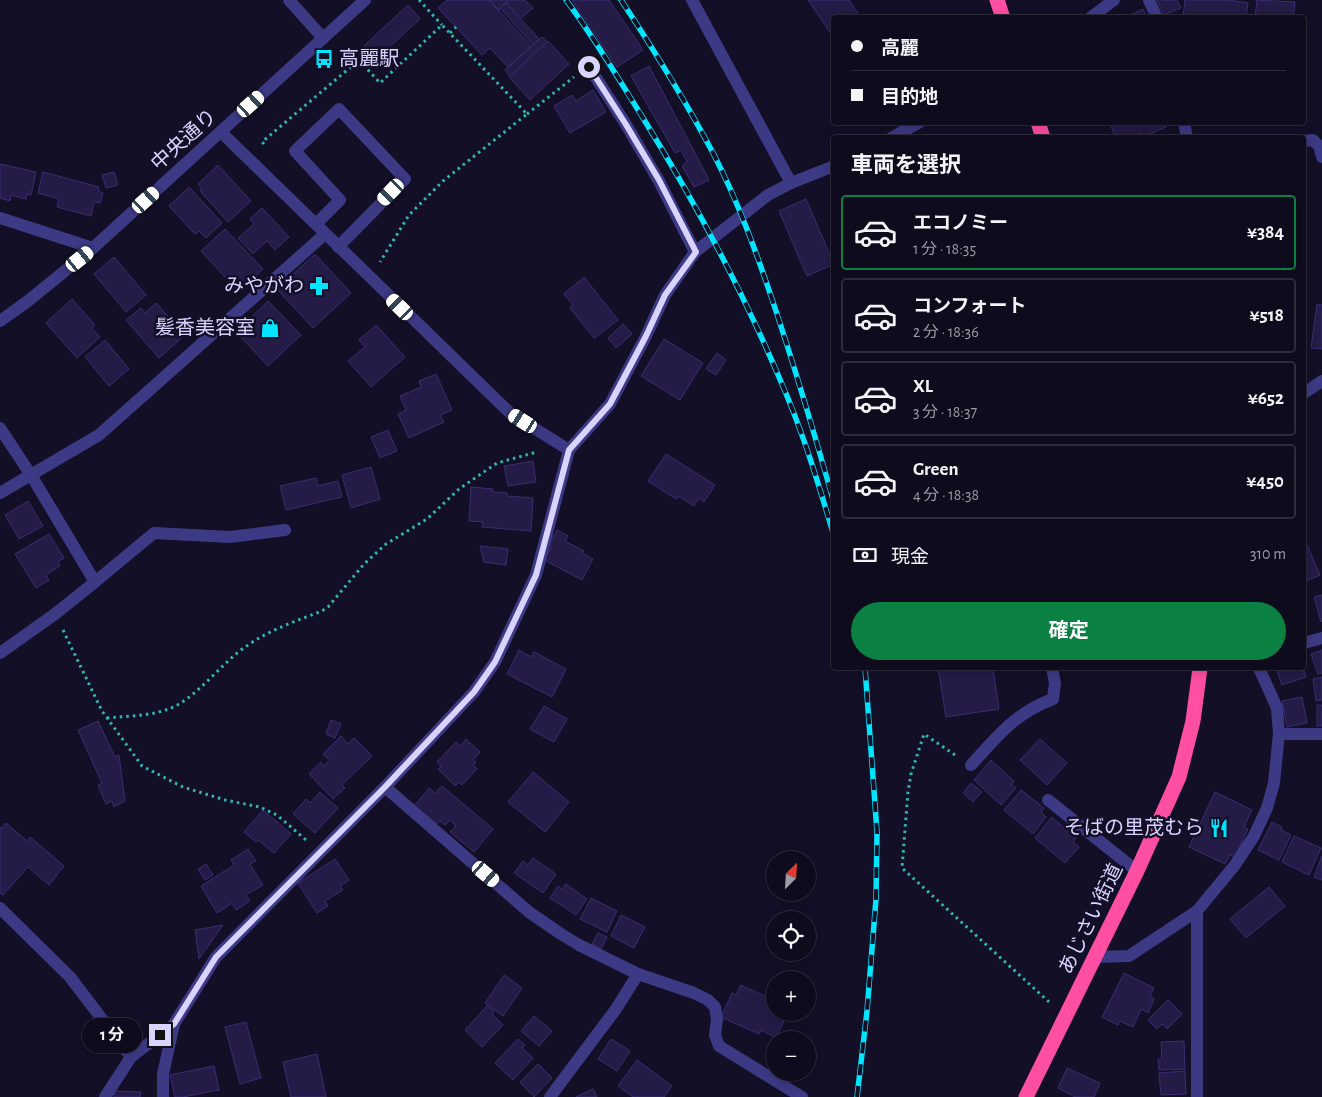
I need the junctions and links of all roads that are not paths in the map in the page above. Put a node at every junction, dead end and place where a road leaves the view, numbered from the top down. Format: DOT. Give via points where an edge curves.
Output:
graph roads {
  1 [pos="289,0"];
  2 [pos="365,0"];
  3 [pos="692,0"];
  4 [pos="997,0"];
  5 [pos="1114,0"];
  6 [pos="1149,0"];
  7 [pos="1002,15"];
  8 [pos="1094,15"];
  9 [pos="1156,15"];
  10 [pos="323,38"];
  11 [pos="589,67"];
  12 [pos="915,125"];
  13 [pos="221,132"];
  14 [pos="896,135"];
  15 [pos="1306,141"];
  16 [pos="1322,157"];
  17 [pos="831,167"];
  18 [pos="791,183"];
  19 [pos="0,218"];
  20 [pos="316,224"];
  21 [pos="325,234"];
  22 [pos="338,246"];
  23 [pos="93,248"];
  24 [pos="696,252"];
  25 [pos="0,321"];
  26 [pos="1322,381"];
  27 [pos="1306,392"];
  28 [pos="0,428"];
  29 [pos="565,448"];
  30 [pos="31,476"];
  31 [pos="0,493"];
  32 [pos="285,530"];
  33 [pos="95,582"];
  34 [pos="1322,638"];
  35 [pos="1306,642"];
  36 [pos="0,653"];
  37 [pos="1052,670"];
  38 [pos="1200,670"];
  39 [pos="1260,670"];
  40 [pos="1279,734"];
  41 [pos="1322,734"];
  42 [pos="971,765"];
  43 [pos="385,787"];
  44 [pos="1048,800"];
  45 [pos="1137,871"];
  46 [pos="0,908"];
  47 [pos="1197,911"];
  48 [pos="1094,957"];
  49 [pos="638,974"];
  50 [pos="174,1024"];
  51 [pos="131,1057"];
  52 [pos="106,1097"];
  53 [pos="163,1097"];
  54 [pos="550,1097"];
  55 [pos="802,1097"];
  56 [pos="1026,1097"];
  57 [pos="1197,1097"];
  1 -- 10 [label="street"];
  2 -- 10 [label="street, 中央通り"];
  3 -- 18 [label="street"];
  4 -- 7 [label="highway"];
  5 -- 8 [label="street"];
  6 -- 9 [label="street"];
  10 -- 13 [label="street, 中央通り"];
  11 -- 24 [label="street" via="659,180"];
  12 -- 14 [label="street"];
  13 -- 20 [label="street"];
  13 -- 23 [label="street, 中央通り"];
  15 -- 16 [label="street" via="1313,140 1319,146"];
  17 -- 18 [label="street"];
  18 -- 24 [label="street" via="768,195"];
  19 -- 23 [label="street"];
  20 -- 21 [label="street"];
  20 -- 22 [label="street" via="340,200 295,151 339,109 405,178"];
  21 -- 22 [label="street"];
  21 -- 30 [label="street" via="99,435"];
  22 -- 29 [label="street" via="510,413"];
  23 -- 25 [label="street, 中央通り"];
  24 -- 29 [label="street" via="665,295 610,404"];
  26 -- 27 [label="street"];
  28 -- 30 [label="street"];
  29 -- 43 [label="street" via="536,575 495,662 474,692"];
  30 -- 31 [label="street"];
  30 -- 33 [label="street"];
  32 -- 33 [label="street" via="230,537 154,534"];
  33 -- 36 [label="street"];
  34 -- 35 [label="street"];
  37 -- 42 [label="street" via="1055,683 1052,699 1015,719"];
  38 -- 45 [label="highway, あじさい街道" via="1193,720 1179,777"];
  39 -- 40 [label="street" via="1277,708"];
  40 -- 41 [label="street"];
  40 -- 47 [label="street" via="1274,783 1267,808 1235,866"];
  43 -- 49 [label="street" via="529,912 579,945"];
  43 -- 50 [label="street" via="216,957"];
  44 -- 45 [label="street"];
  45 -- 48 [label="highway, あじさい街道"];
  46 -- 51 [label="street" via="70,977"];
  47 -- 48 [label="street" via="1129,956"];
  47 -- 57 [label="street"];
  48 -- 56 [label="highway, あじさい街道"];
  49 -- 54 [label="street"];
  49 -- 55 [label="street" via="694,992 708,1000 717,1019 715,1035 718,1046"];
  50 -- 51 [label="street"];
  50 -- 53 [label="street" via="163,1074"];
  51 -- 52 [label="street"];
}
